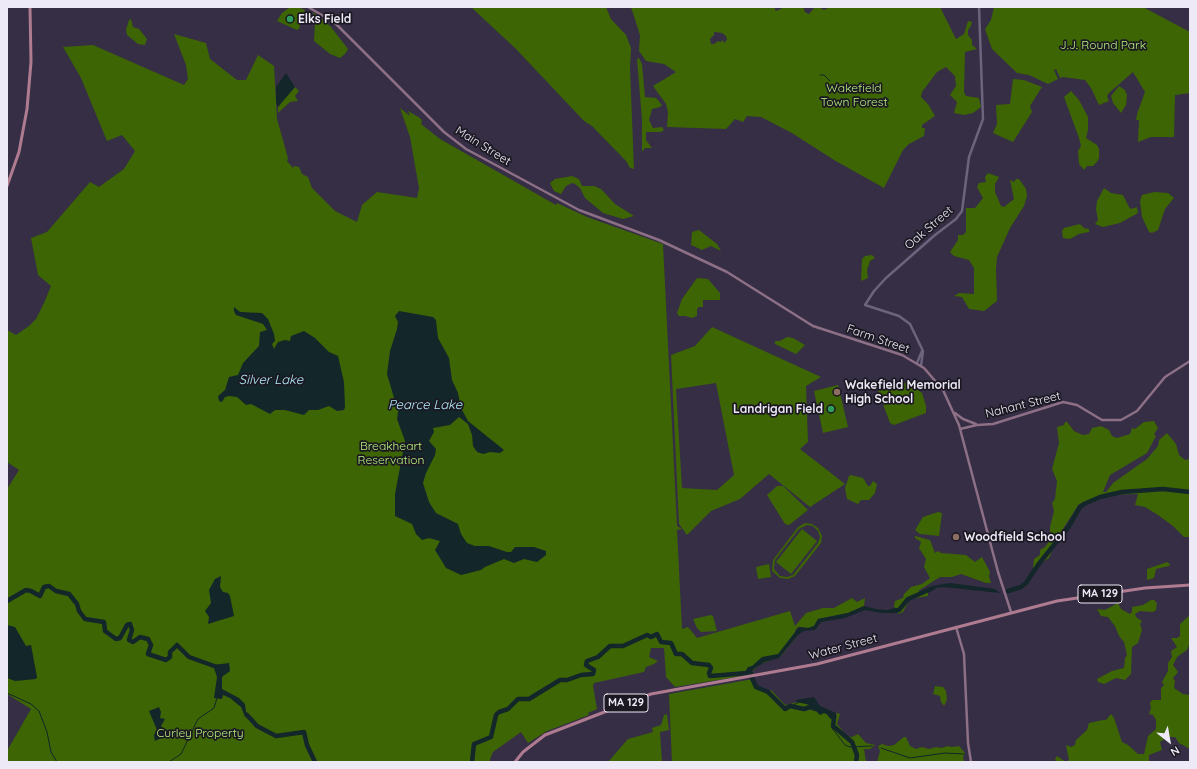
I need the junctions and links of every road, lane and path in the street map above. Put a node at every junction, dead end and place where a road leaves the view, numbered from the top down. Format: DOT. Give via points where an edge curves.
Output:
graph roads {
  1 [pos="30,7"];
  2 [pos="308,7"];
  3 [pos="979,7"];
  4 [pos="7,186"];
  5 [pos="659,240"];
  6 [pos="922,348"];
  7 [pos="1190,361"];
  8 [pos="917,363"];
  9 [pos="921,366"];
  10 [pos="954,412"];
  11 [pos="968,422"];
  12 [pos="959,425"];
  13 [pos="977,425"];
  14 [pos="960,429"];
  15 [pos="1190,585"];
  16 [pos="1011,612"];
  17 [pos="956,627"];
  18 [pos="515,762"];
  19 [pos="970,762"];
  1 -- 4 [label="main road" via="28,97 20,145"];
  2 -- 5 [label="main road, Main Street" via="333,21 444,132 466,148 579,210"];
  3 -- 6 [label="street, Oak Street" via="983,119 968,157 962,211 956,220 886,278 865,305 905,319"];
  5 -- 8 [label="main road, Farm Street" via="732,274 813,326 895,353"];
  6 -- 8 [label="street" via="922,356"];
  6 -- 9 [label="street" via="924,355"];
  7 -- 13 [label="main road, Nahant Street" via="1165,377 1137,410 1121,420 1102,420 1077,405 1063,402 993,424"];
  8 -- 9 [label="main road, Farm Street"];
  9 -- 10 [label="main road, Farm Street" via="940,385"];
  10 -- 11 [label="main road, Nahant Street"];
  10 -- 12 [label="main road, Farm Street"];
  11 -- 12 [label="main road"];
  11 -- 13 [label="main road, Nahant Street"];
  12 -- 14 [label="main road, Farm Street"];
  13 -- 14 [label="main road, Nahant Street"];
  14 -- 16 [label="main road, Farm Street"];
  15 -- 16 [label="main road, Water Street / MA 129" via="1165,585 1075,597"];
  16 -- 17 [label="main road, Water Street / MA 129"];
  17 -- 18 [label="main road, Water Street / MA 129" via="817,664 651,694 545,735 523,752"];
  17 -- 19 [label="main road" via="964,654"];
}
